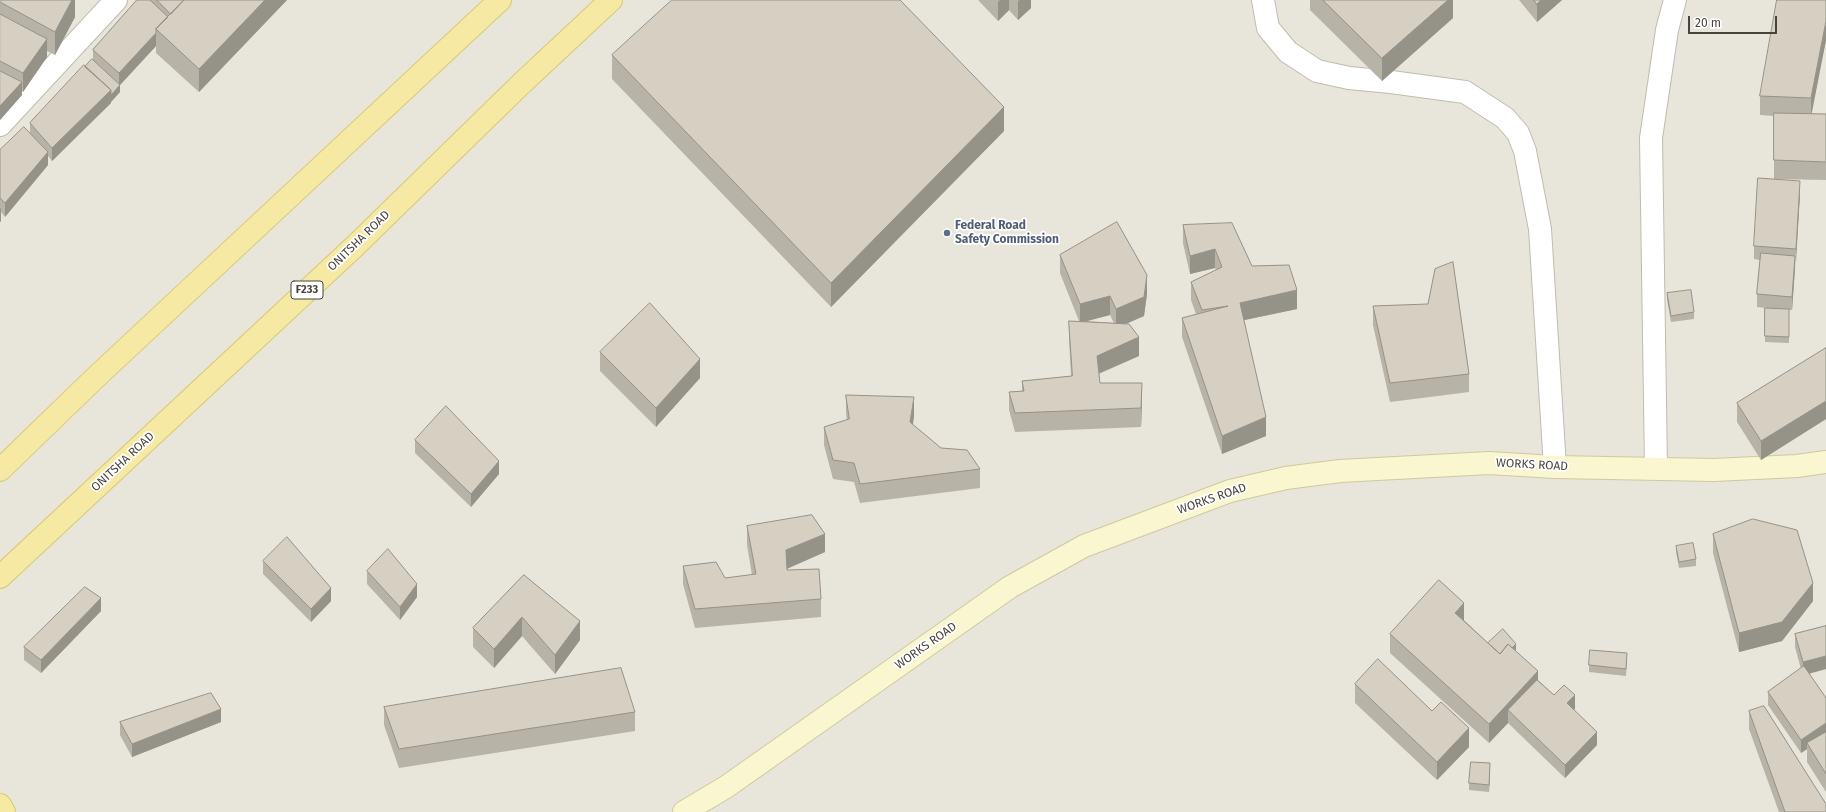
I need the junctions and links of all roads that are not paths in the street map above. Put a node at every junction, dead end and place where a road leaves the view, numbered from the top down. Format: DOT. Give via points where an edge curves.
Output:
graph roads {
  1 [pos="116,0"];
  2 [pos="500,0"];
  3 [pos="611,0"];
  4 [pos="1263,0"];
  5 [pos="1675,0"];
  6 [pos="0,125"];
  7 [pos="1826,462"];
  8 [pos="1555,467"];
  9 [pos="1656,468"];
  10 [pos="0,470"];
  11 [pos="0,577"];
  12 [pos="0,805"];
  13 [pos="2,812"];
  14 [pos="684,812"];
  1 -- 6 [label="street"];
  2 -- 10 [label="main road"];
  3 -- 11 [label="main road, ONITSHA ROAD / F233" via="355,246"];
  4 -- 8 [label="street" via="1268,28 1288,52 1317,71 1349,78 1465,92 1505,118 1518,133 1525,151 1540,229"];
  5 -- 9 [label="street" via="1667,30 1651,138"];
  7 -- 9 [label="main road, WORKS ROAD" via="1714,470"];
  8 -- 9 [label="main road, WORKS ROAD"];
  8 -- 14 [label="main road, WORKS ROAD" via="1489,463 1340,471 1286,478 1230,492 1084,546 1010,587 726,787"];
  12 -- 13 [label="main road"];
}
